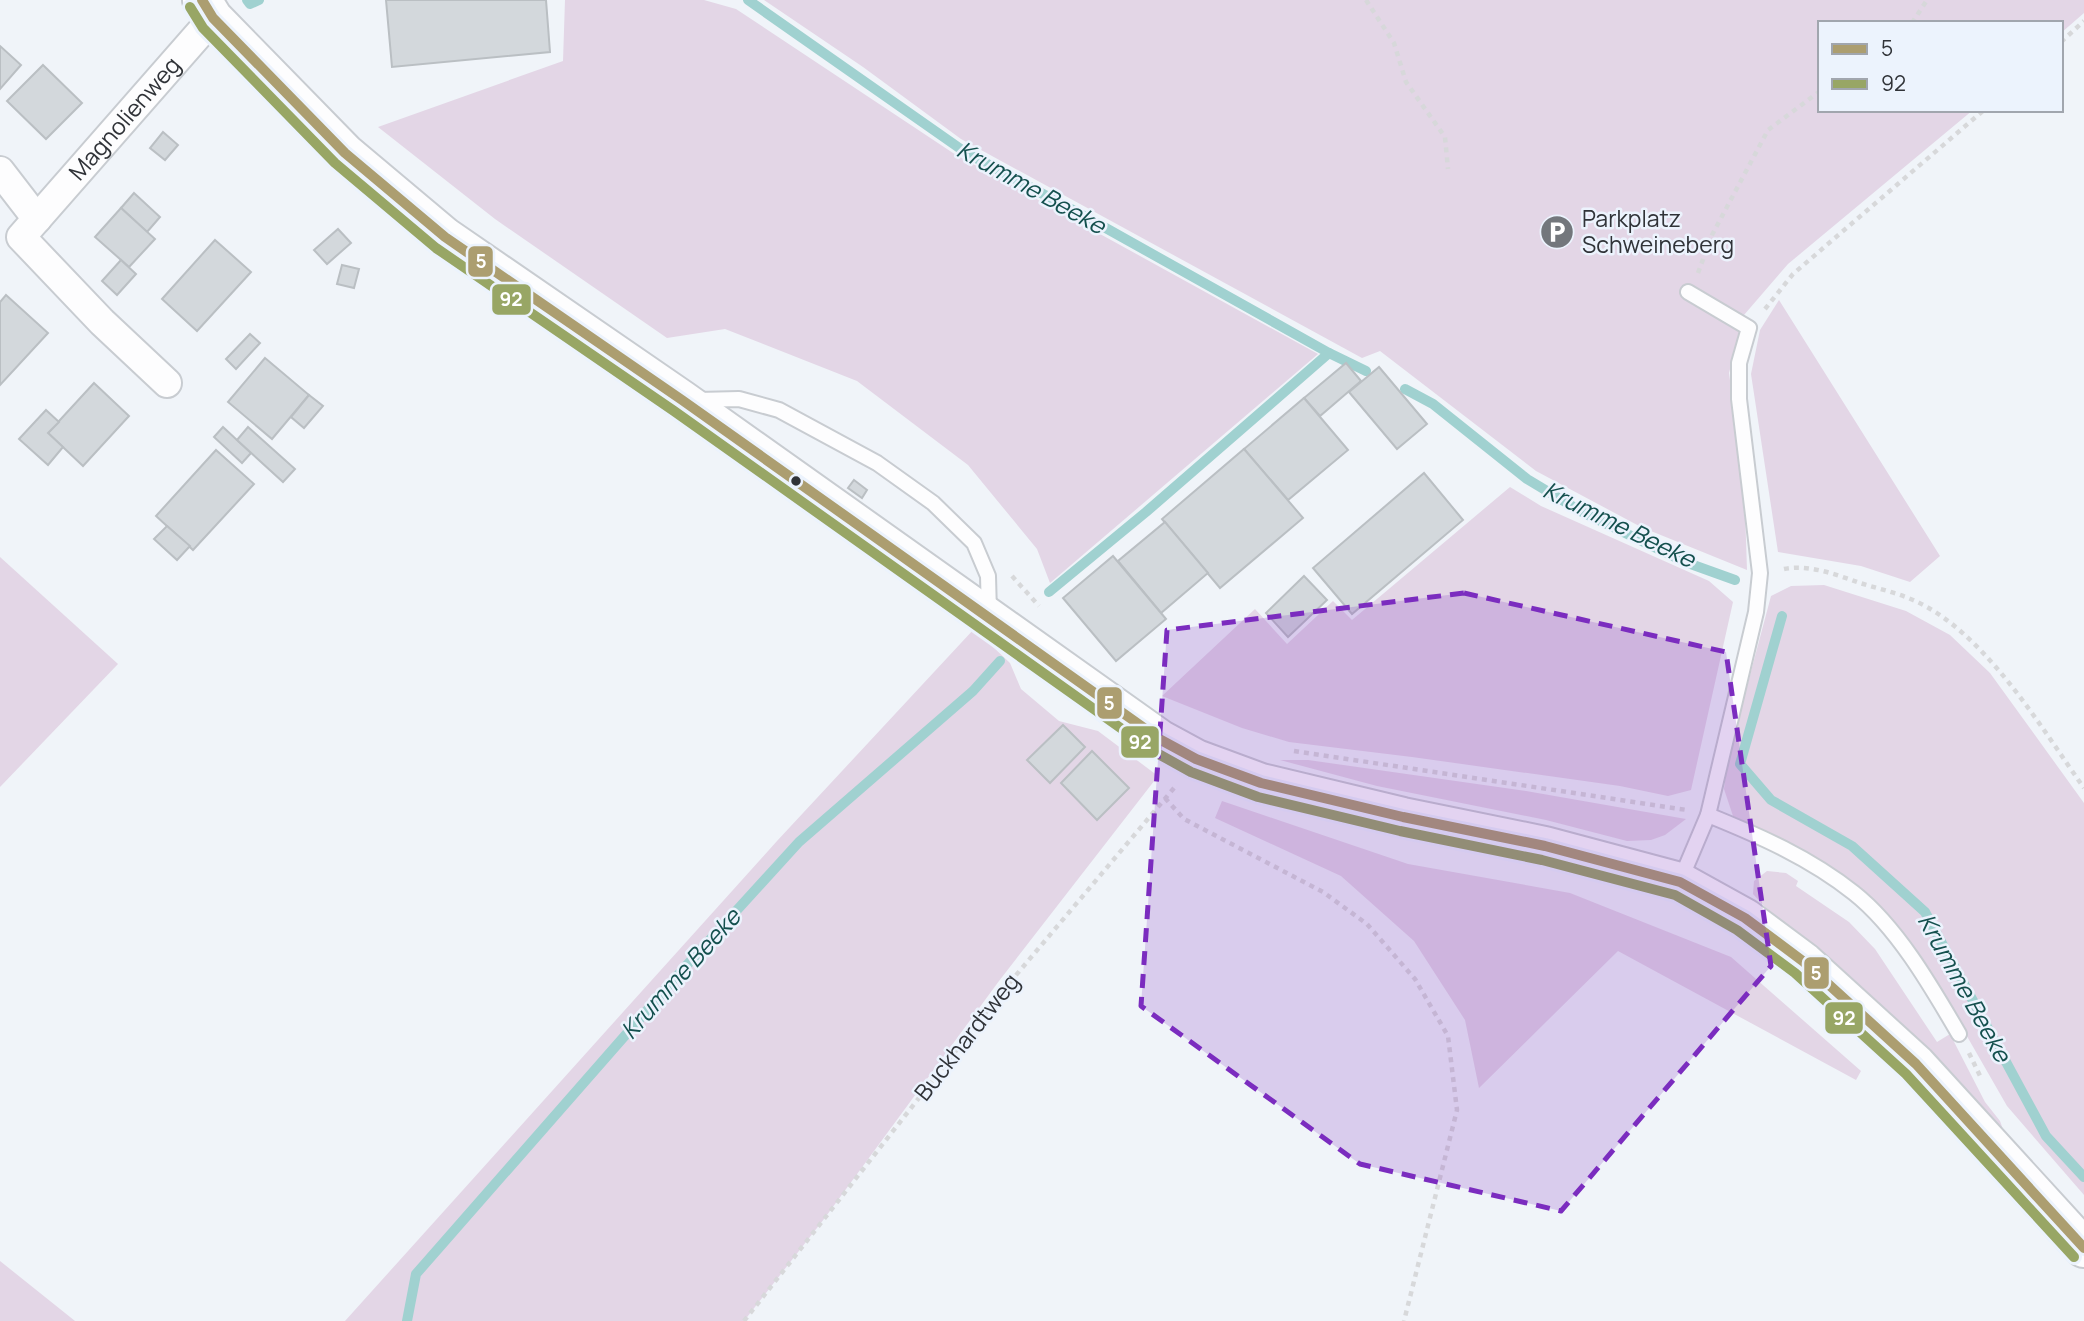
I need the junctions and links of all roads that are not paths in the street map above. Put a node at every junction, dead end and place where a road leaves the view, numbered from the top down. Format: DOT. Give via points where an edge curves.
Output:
graph roads {
  1 [pos="208,9"];
  2 [pos="0,171"];
  3 [pos="37,219"];
  4 [pos="1688,292"];
  5 [pos="167,383"];
  6 [pos="682,400"];
  7 [pos="989,617"];
  8 [pos="1708,815"];
  9 [pos="1680,882"];
  10 [pos="1959,1034"];
  11 [pos="2084,1248"];
  1 -- 3 [label="street, Magnolienweg"];
  1 -- 6 [label="main road" via="345,153 445,237"];
  2 -- 3 [label="street"];
  3 -- 5 [label="street, Magnolienweg" via="21,237"];
  4 -- 8 [label="lane" via="1749,328 1739,363 1739,399 1760,573 1756,612"];
  6 -- 7 [label="main road"];
  6 -- 7 [label="lane" via="739,399 779,410 877,463 933,503 974,543 988,576"];
  7 -- 9 [label="main road" via="1125,716 1196,759 1261,783 1545,846"];
  8 -- 9 [label="lane"];
  8 -- 10 [label="lane" via="1809,861 1856,894 1893,934"];
  9 -- 11 [label="main road" via="1745,918 1804,962 1916,1064"];
}
